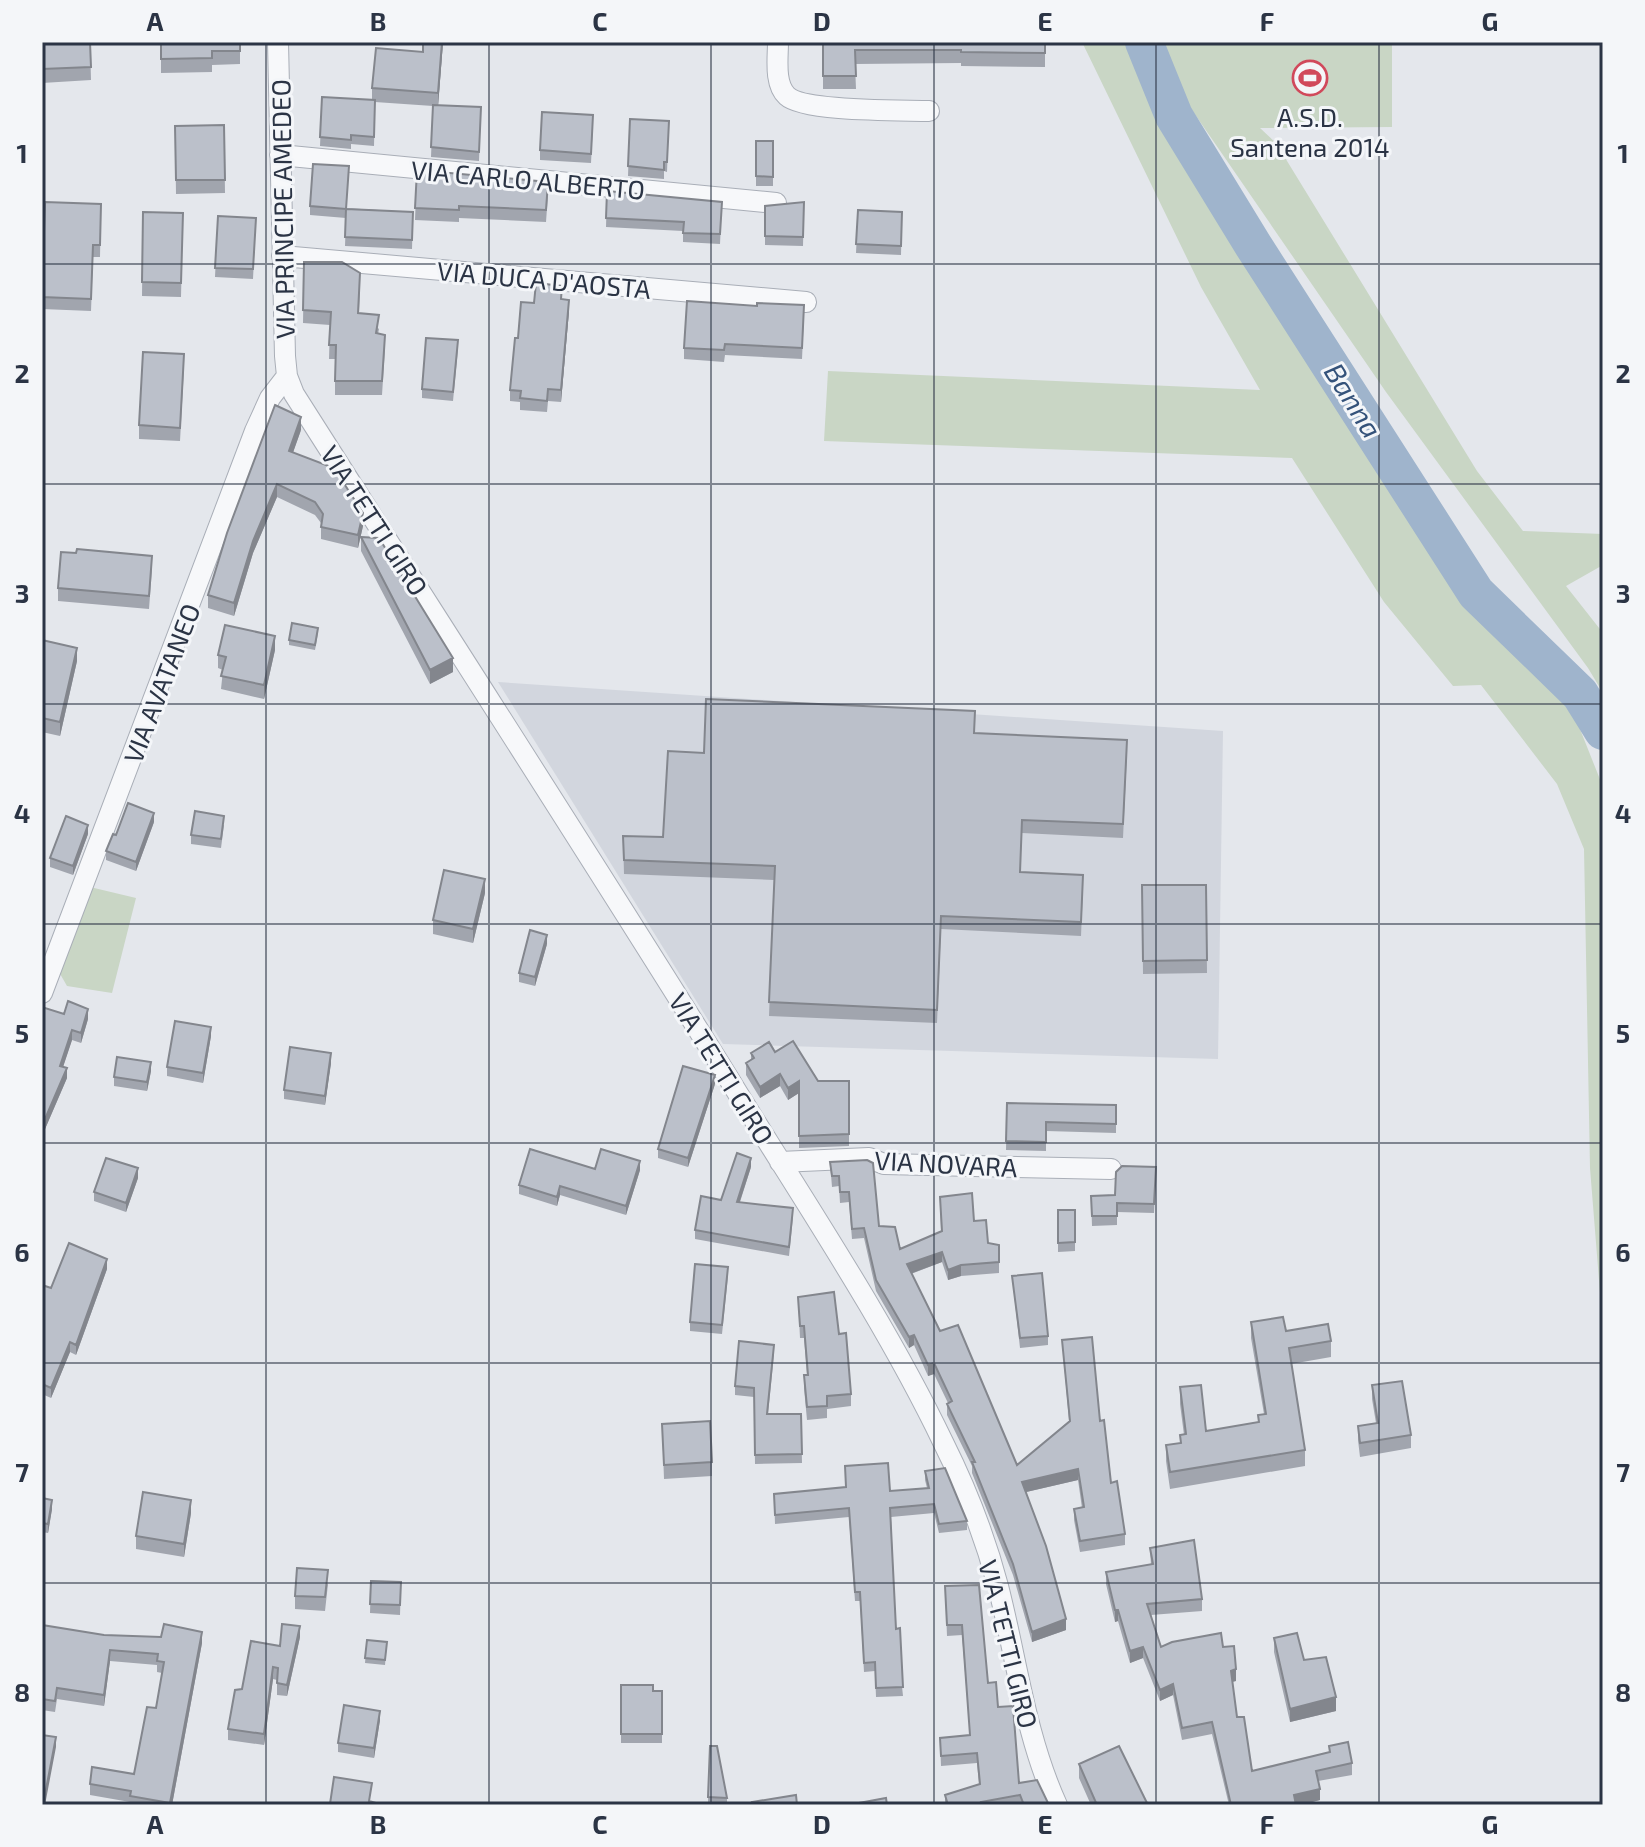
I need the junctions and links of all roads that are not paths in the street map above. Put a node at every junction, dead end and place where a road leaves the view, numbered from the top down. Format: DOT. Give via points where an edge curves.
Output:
graph roads {
  1 [pos="278,42"];
  2 [pos="778,42"];
  3 [pos="929,111"];
  4 [pos="280,155"];
  5 [pos="776,203"];
  6 [pos="282,256"];
  7 [pos="806,302"];
  8 [pos="287,376"];
  9 [pos="42,993"];
  10 [pos="780,1162"];
  11 [pos="1111,1169"];
  12 [pos="1057,1805"];
  1 -- 4 [label="street, VIA PRINCIPE AMEDEO"];
  2 -- 3 [label="street" via="780,84 793,100"];
  4 -- 5 [label="street, VIA CARLO ALBERTO"];
  4 -- 6 [label="street, VIA PRINCIPE AMEDEO"];
  6 -- 7 [label="street, VIA DUCA D'AOSTA"];
  6 -- 8 [label="street, VIA PRINCIPE AMEDEO"];
  8 -- 9 [label="street, VIA AVATANEO" via="255,431"];
  8 -- 10 [label="street, VIA TETTI GIRO"];
  10 -- 11 [label="street, VIA NOVARA" via="869,1158 884,1164"];
  10 -- 12 [label="street, VIA TETTI GIRO" via="871,1310 957,1473 994,1572 1028,1725"];
}
